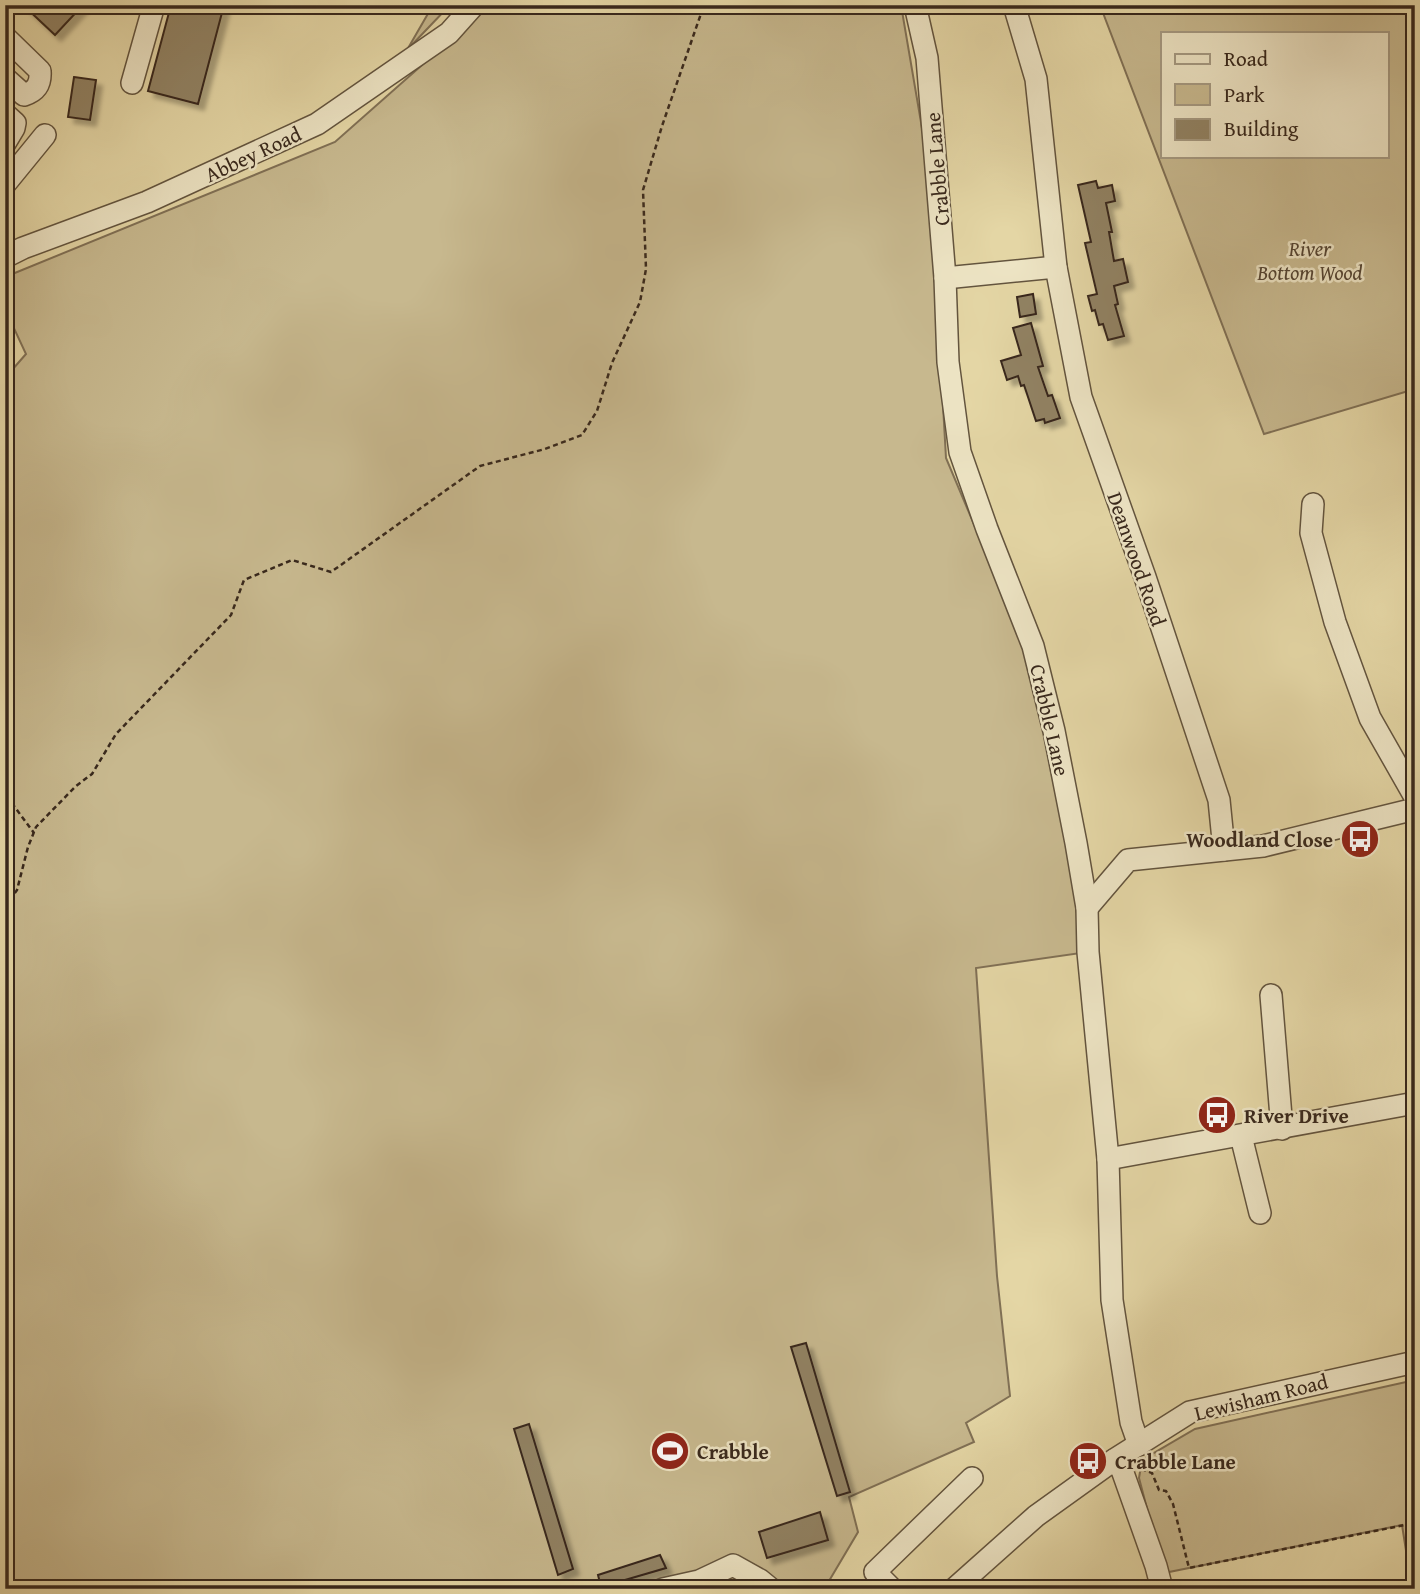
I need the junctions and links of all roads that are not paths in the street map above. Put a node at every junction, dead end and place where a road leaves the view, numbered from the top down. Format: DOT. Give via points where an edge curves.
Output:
graph roads {
  1 [pos="155,5"];
  2 [pos="474,5"];
  3 [pos="915,5"];
  4 [pos="1014,5"];
  5 [pos="5,37"];
  6 [pos="5,78"];
  7 [pos="132,83"];
  8 [pos="5,114"];
  9 [pos="45,135"];
  10 [pos="5,143"];
  11 [pos="5,184"];
  12 [pos="5,257"];
  13 [pos="1056,267"];
  14 [pos="945,278"];
  15 [pos="1313,504"];
  16 [pos="1415,797"];
  17 [pos="1415,809"];
  18 [pos="1224,850"];
  19 [pos="1087,908"];
  20 [pos="1271,995"];
  21 [pos="1415,1103"];
  22 [pos="1282,1129"];
  23 [pos="1241,1136"];
  24 [pos="1108,1159"];
  25 [pos="1259,1213"];
  26 [pos="1415,1362"];
  27 [pos="1139,1445"];
  28 [pos="1114,1460"];
  29 [pos="972,1478"];
  30 [pos="663,1589"];
  31 [pos="771,1589"];
  32 [pos="892,1589"];
  33 [pos="954,1589"];
  34 [pos="1162,1589"];
  1 -- 7 [label="street"];
  2 -- 12 [label="street, Abbey Road" via="449,33 317,124 147,202"];
  3 -- 14 [label="street, Crabble Lane" via="928,58"];
  4 -- 13 [label="street, Deanwood Road" via="1036,79"];
  5 -- 6 [label="street" via="40,71 41,80 24,96"];
  8 -- 10 [label="street" via="15,128"];
  9 -- 11 [label="street"];
  13 -- 14 [label="street"];
  13 -- 18 [label="street, Deanwood Road" via="1081,397 1219,800"];
  14 -- 19 [label="street, Crabble Lane" via="948,362 960,452 1033,646"];
  15 -- 16 [label="street" via="1311,533 1335,622 1370,718"];
  17 -- 18 [label="street" via="1263,846"];
  18 -- 19 [label="street" via="1128,860"];
  19 -- 24 [label="street, Crabble Lane"];
  20 -- 22 [label="street"];
  21 -- 22 [label="street"];
  22 -- 23 [label="street"];
  23 -- 24 [label="street"];
  23 -- 25 [label="street"];
  24 -- 27 [label="street, Crabble Lane" via="1112,1300 1131,1422"];
  26 -- 27 [label="street, Lewisham Road" via="1190,1412"];
  27 -- 28 [label="street, Lewisham Road"];
  28 -- 33 [label="street, Lewisham Road" via="1036,1516"];
  28 -- 34 [label="street" via="1122,1470"];
  29 -- 32 [label="street" via="875,1572"];
  30 -- 31 [label="street" via="699,1581 733,1565"];
}
